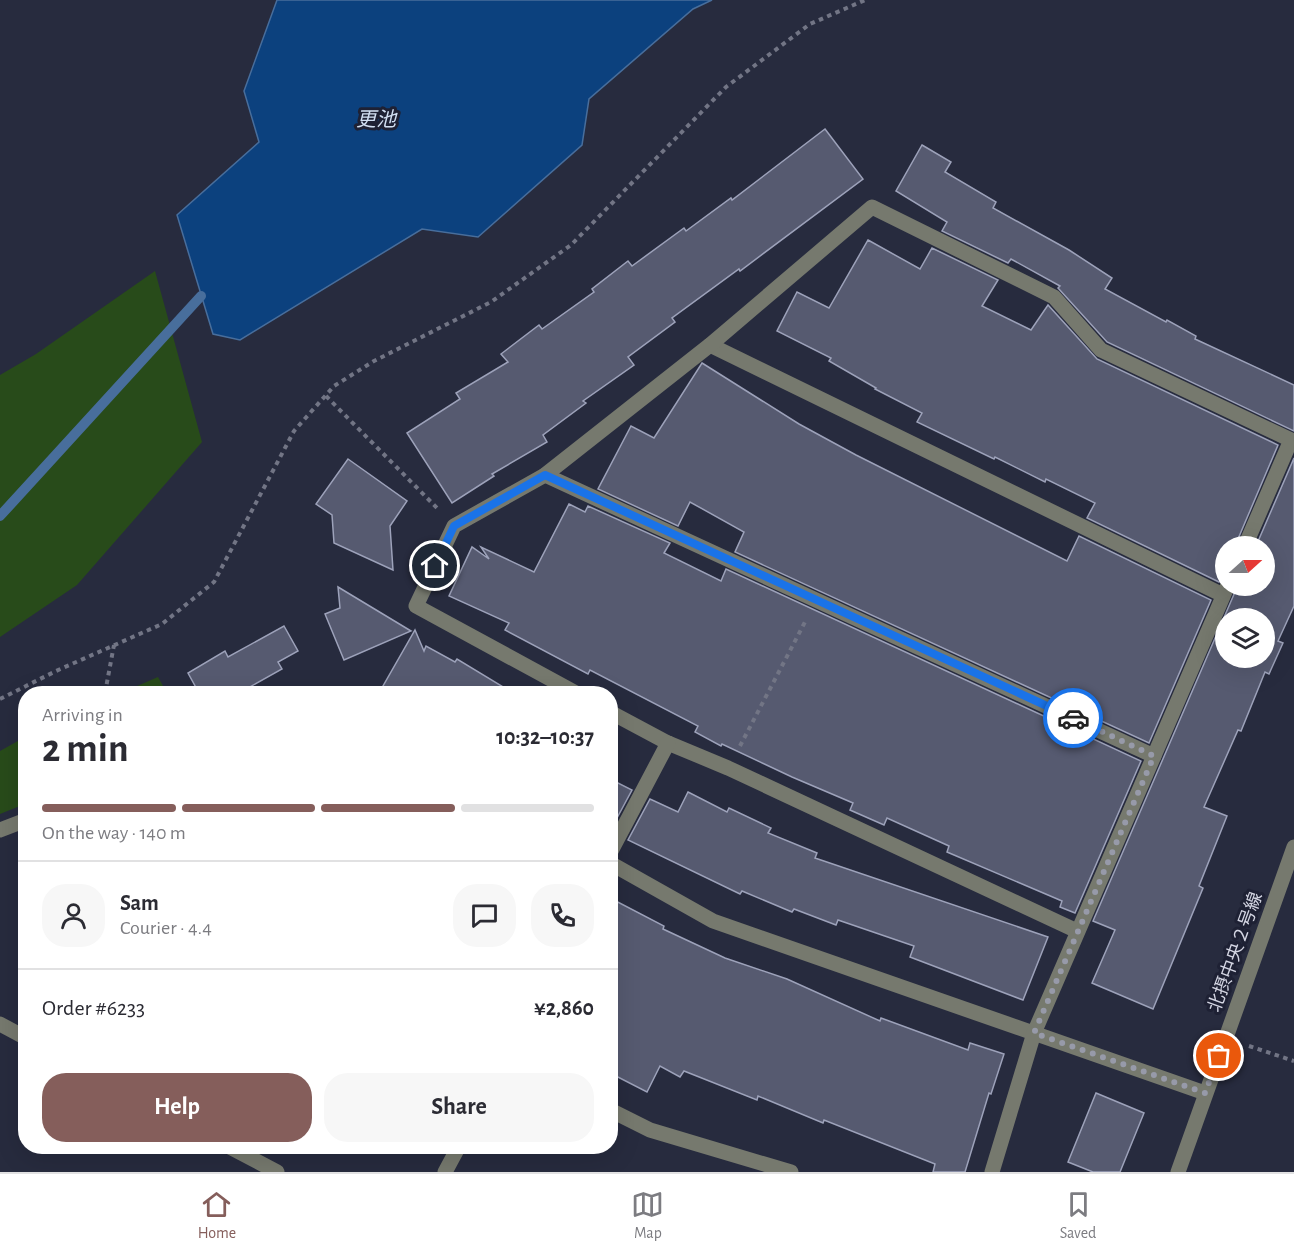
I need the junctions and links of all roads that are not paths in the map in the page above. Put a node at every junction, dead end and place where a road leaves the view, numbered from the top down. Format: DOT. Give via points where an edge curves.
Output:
graph roads {
  1 [pos="710,345"];
  2 [pos="545,475"];
  3 [pos="1249,536"];
  4 [pos="1215,585"];
  5 [pos="1223,596"];
  6 [pos="563,686"];
  7 [pos="618,716"];
  8 [pos="668,743"];
  9 [pos="1154,756"];
  10 [pos="18,823"];
  11 [pos="0,830"];
  12 [pos="618,838"];
  13 [pos="1294,847"];
  14 [pos="618,868"];
  15 [pos="1077,931"];
  16 [pos="0,1024"];
  17 [pos="1034,1033"];
  18 [pos="18,1034"];
  19 [pos="1205,1093"];
  20 [pos="618,1114"];
  21 [pos="243,1154"];
  22 [pos="455,1154"];
  23 [pos="277,1172"];
  24 [pos="445,1172"];
  25 [pos="791,1172"];
  26 [pos="993,1172"];
  27 [pos="1178,1172"];
  1 -- 2 [label="street"];
  1 -- 3 [label="street" via="872,207 1054,297 1101,350 1291,440"];
  1 -- 4 [label="street"];
  2 -- 6 [label="street" via="454,526 416,606"];
  2 -- 9 [label="street"];
  5 -- 9 [label="street"];
  7 -- 8 [label="street"];
  8 -- 12 [label="street"];
  8 -- 15 [label="street"];
  9 -- 15 [label="street"];
  10 -- 11 [label="street"];
  13 -- 19 [label="street, 北摂中央２号線"];
  14 -- 17 [label="street" via="713,921"];
  15 -- 17 [label="street"];
  16 -- 18 [label="street"];
  17 -- 19 [label="street"];
  17 -- 26 [label="street"];
  19 -- 27 [label="street, 北摂中央２号線"];
  20 -- 25 [label="street" via="650,1130"];
  21 -- 23 [label="street"];
  22 -- 24 [label="street"];
}
